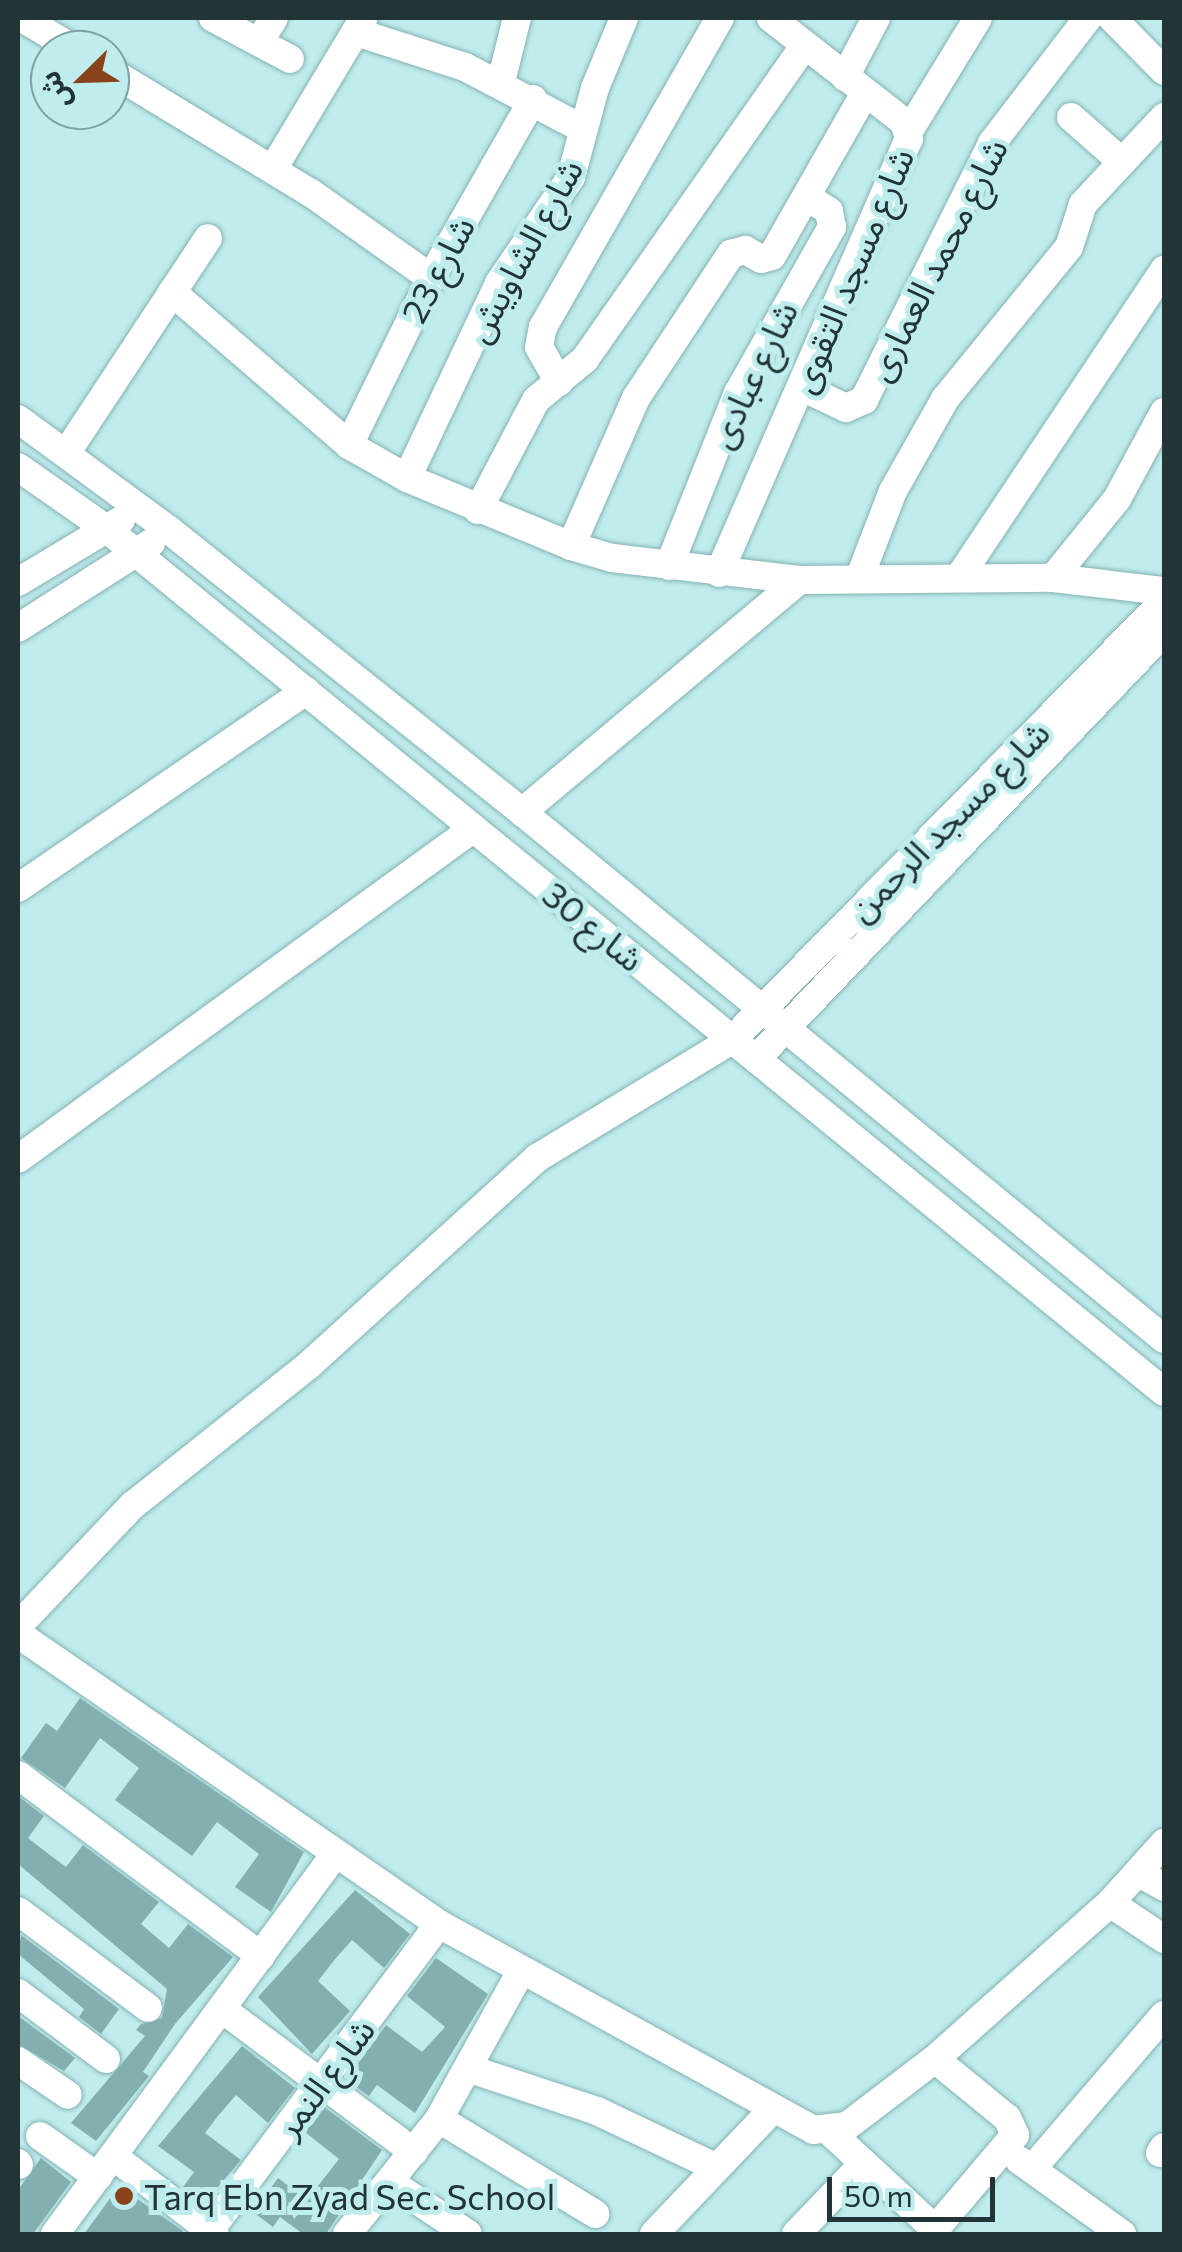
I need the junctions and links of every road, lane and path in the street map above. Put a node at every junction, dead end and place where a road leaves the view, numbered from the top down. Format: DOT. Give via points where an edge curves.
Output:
graph roads {
  1 [pos="213,18"];
  2 [pos="274,18"];
  3 [pos="517,18"];
  4 [pos="624,18"];
  5 [pos="720,18"];
  6 [pos="771,18"];
  7 [pos="876,18"];
  8 [pos="978,18"];
  9 [pos="1088,18"];
  10 [pos="1128,23"];
  11 [pos="360,25"];
  12 [pos="259,42"];
  13 [pos="804,46"];
  14 [pos="290,58"];
  15 [pos="1164,71"];
  16 [pos="130,82"];
  17 [pos="501,82"];
  18 [pos="855,85"];
  19 [pos="534,98"];
  20 [pos="1071,117"];
  21 [pos="1164,117"];
  22 [pos="583,130"];
  23 [pos="909,131"];
  24 [pos="1122,162"];
  25 [pos="273,169"];
  26 [pos="808,198"];
  27 [pos="208,238"];
  28 [pos="1164,270"];
  29 [pos="431,278"];
  30 [pos="172,292"];
  31 [pos="559,382"];
  32 [pos="802,387"];
  33 [pos="1164,412"];
  34 [pos="18,419"];
  35 [pos="349,444"];
  36 [pos="68,452"];
  37 [pos="18,467"];
  38 [pos="407,478"];
  39 [pos="139,507"];
  40 [pos="478,510"];
  41 [pos="108,530"];
  42 [pos="169,530"];
  43 [pos="571,546"];
  44 [pos="137,554"];
  45 [pos="669,566"];
  46 [pos="719,572"];
  47 [pos="960,576"];
  48 [pos="1053,578"];
  49 [pos="859,579"];
  50 [pos="799,580"];
  51 [pos="18,582"];
  52 [pos="1164,591"];
  53 [pos="1164,601"];
  54 [pos="18,628"];
  55 [pos="1164,632"];
  56 [pos="306,691"];
  57 [pos="522,812"];
  58 [pos="474,828"];
  59 [pos="586,866"];
  60 [pos="18,888"];
  61 [pos="559,898"];
  62 [pos="774,1018"];
  63 [pos="732,1040"];
  64 [pos="756,1059"];
  65 [pos="18,1159"];
  66 [pos="1164,1340"];
  67 [pos="1164,1392"];
  68 [pos="18,1626"];
  69 [pos="18,1634"];
  70 [pos="18,1775"];
  71 [pos="1164,1843"];
  72 [pos="335,1854"];
  73 [pos="1139,1873"];
  74 [pos="1164,1887"];
  75 [pos="1110,1902"];
  76 [pos="18,1912"];
  77 [pos="438,1924"];
  78 [pos="1164,1939"];
  79 [pos="261,1956"];
  80 [pos="520,1974"];
  81 [pos="18,1993"];
  82 [pos="148,2008"];
  83 [pos="222,2010"];
  84 [pos="1164,2014"];
  85 [pos="106,2058"];
  86 [pos="935,2059"];
  87 [pos="18,2061"];
  88 [pos="470,2069"];
  89 [pos="320,2082"];
  90 [pos="68,2095"];
  91 [pos="772,2110"];
  92 [pos="440,2119"];
  93 [pos="829,2131"];
  94 [pos="40,2136"];
  95 [pos="1010,2146"];
  96 [pos="414,2152"];
  97 [pos="864,2163"];
  98 [pos="106,2166"];
  99 [pos="713,2166"];
  100 [pos="1032,2170"];
  101 [pos="391,2183"];
  102 [pos="595,2214"];
  103 [pos="212,2232"];
  104 [pos="933,2232"];
  105 [pos="55,2234"];
  106 [pos="347,2234"];
  107 [pos="468,2234"];
  108 [pos="654,2234"];
  109 [pos="796,2234"];
  110 [pos="1122,2234"];
  1 -- 12 [label="street"];
  2 -- 12 [label="street"];
  3 -- 17 [label="street"];
  4 -- 22 [label="street, شارع الشاويش"];
  5 -- 31 [label="street" via="543,327 539,347"];
  6 -- 13 [label="street, شارع مسجد التقوى"];
  7 -- 18 [label="street"];
  8 -- 23 [label="street"];
  9 -- 32 [label="street, شارع محمد العمارى" via="1025,94 976,169 864,400 846,408"];
  10 -- 15 [label="street"];
  11 -- 17 [label="street"];
  11 -- 25 [label="street"];
  12 -- 14 [label="street"];
  13 -- 18 [label="street, شارع مسجد التقوى"];
  13 -- 31 [label="street" via="585,359"];
  16 -- 25 [label="street"];
  17 -- 19 [label="street"];
  18 -- 23 [label="street, شارع مسجد التقوى"];
  18 -- 26 [label="street"];
  19 -- 22 [label="street"];
  19 -- 29 [label="street, شارع 23"];
  20 -- 24 [label="street"];
  21 -- 24 [label="street"];
  22 -- 38 [label="street, شارع الشاويش" via="571,177 499,283"];
  23 -- 32 [label="street, شارع مسجد التقوى"];
  24 -- 49 [label="street" via="1083,204 1069,247 917,443"];
  25 -- 29 [label="street"];
  26 -- 43 [label="street" via="769,259 745,250 726,260 636,398"];
  26 -- 45 [label="street, شارع عبادى" via="830,211 832,227 738,393"];
  27 -- 30 [label="street"];
  28 -- 47 [label="street"];
  29 -- 35 [label="street, شارع 23"];
  30 -- 35 [label="street"];
  30 -- 36 [label="street"];
  31 -- 40 [label="street" via="536,400"];
  32 -- 46 [label="street, شارع مسجد التقوى"];
  33 -- 48 [label="street" via="1116,499"];
  34 -- 36 [label="street, شارع 30"];
  35 -- 38 [label="street"];
  36 -- 39 [label="street, شارع 30"];
  37 -- 41 [label="street, شارع 30"];
  38 -- 40 [label="street"];
  39 -- 41 [label="street"];
  39 -- 42 [label="street, شارع 30"];
  40 -- 43 [label="street"];
  41 -- 44 [label="street, شارع 30"];
  41 -- 51 [label="street"];
  42 -- 44 [label="street"];
  42 -- 57 [label="street, شارع 30"];
  43 -- 45 [label="street"];
  44 -- 54 [label="street"];
  44 -- 56 [label="street, شارع 30"];
  45 -- 46 [label="street"];
  46 -- 50 [label="street"];
  47 -- 48 [label="street"];
  47 -- 49 [label="street"];
  48 -- 52 [label="street"];
  49 -- 50 [label="street"];
  50 -- 57 [label="street"];
  53 -- 62 [label="street, شارع مسجد الرحمن"];
  55 -- 62 [label="street, شارع مسجد الرحمن"];
  56 -- 58 [label="street, شارع 30"];
  56 -- 60 [label="street"];
  57 -- 59 [label="street, شارع 30"];
  58 -- 61 [label="street, شارع 30"];
  58 -- 65 [label="street"];
  59 -- 61 [label="street"];
  59 -- 62 [label="street, شارع 30"];
  61 -- 63 [label="street, شارع 30"];
  62 -- 63 [label="street, شارع مسجد الرحمن"];
  62 -- 64 [label="street, شارع مسجد الرحمن"];
  62 -- 66 [label="street, شارع 30"];
  63 -- 64 [label="street, شارع 30"];
  63 -- 68 [label="street, شارع مسجد الرحمن" via="538,1158 310,1364 120,1516"];
  64 -- 67 [label="street, شارع 30"];
  69 -- 72 [label="street"];
  70 -- 79 [label="street"];
  71 -- 73 [label="street"];
  72 -- 77 [label="street"];
  72 -- 79 [label="street"];
  73 -- 74 [label="street"];
  73 -- 75 [label="street"];
  75 -- 78 [label="street"];
  75 -- 86 [label="street"];
  76 -- 82 [label="street"];
  77 -- 80 [label="street"];
  77 -- 89 [label="street, شارع النمر"];
  79 -- 83 [label="street"];
  80 -- 88 [label="street"];
  80 -- 91 [label="street"];
  81 -- 85 [label="street"];
  83 -- 89 [label="street"];
  83 -- 98 [label="street"];
  84 -- 100 [label="street"];
  86 -- 93 [label="street" via="864,2116"];
  86 -- 95 [label="street" via="1012,2122"];
  87 -- 90 [label="street"];
  88 -- 92 [label="street"];
  88 -- 99 [label="street" via="597,2110"];
  89 -- 96 [label="street"];
  89 -- 103 [label="street, شارع النمر"];
  91 -- 93 [label="street"];
  91 -- 99 [label="street"];
  92 -- 96 [label="street"];
  92 -- 102 [label="street"];
  93 -- 97 [label="street"];
  94 -- 98 [label="street"];
  95 -- 100 [label="street"];
  95 -- 104 [label="street"];
  96 -- 101 [label="street"];
  97 -- 104 [label="street"];
  97 -- 109 [label="street"];
  98 -- 103 [label="street"];
  98 -- 105 [label="street"];
  99 -- 108 [label="street"];
  100 -- 110 [label="street"];
  101 -- 106 [label="street"];
  101 -- 107 [label="street"];
}
